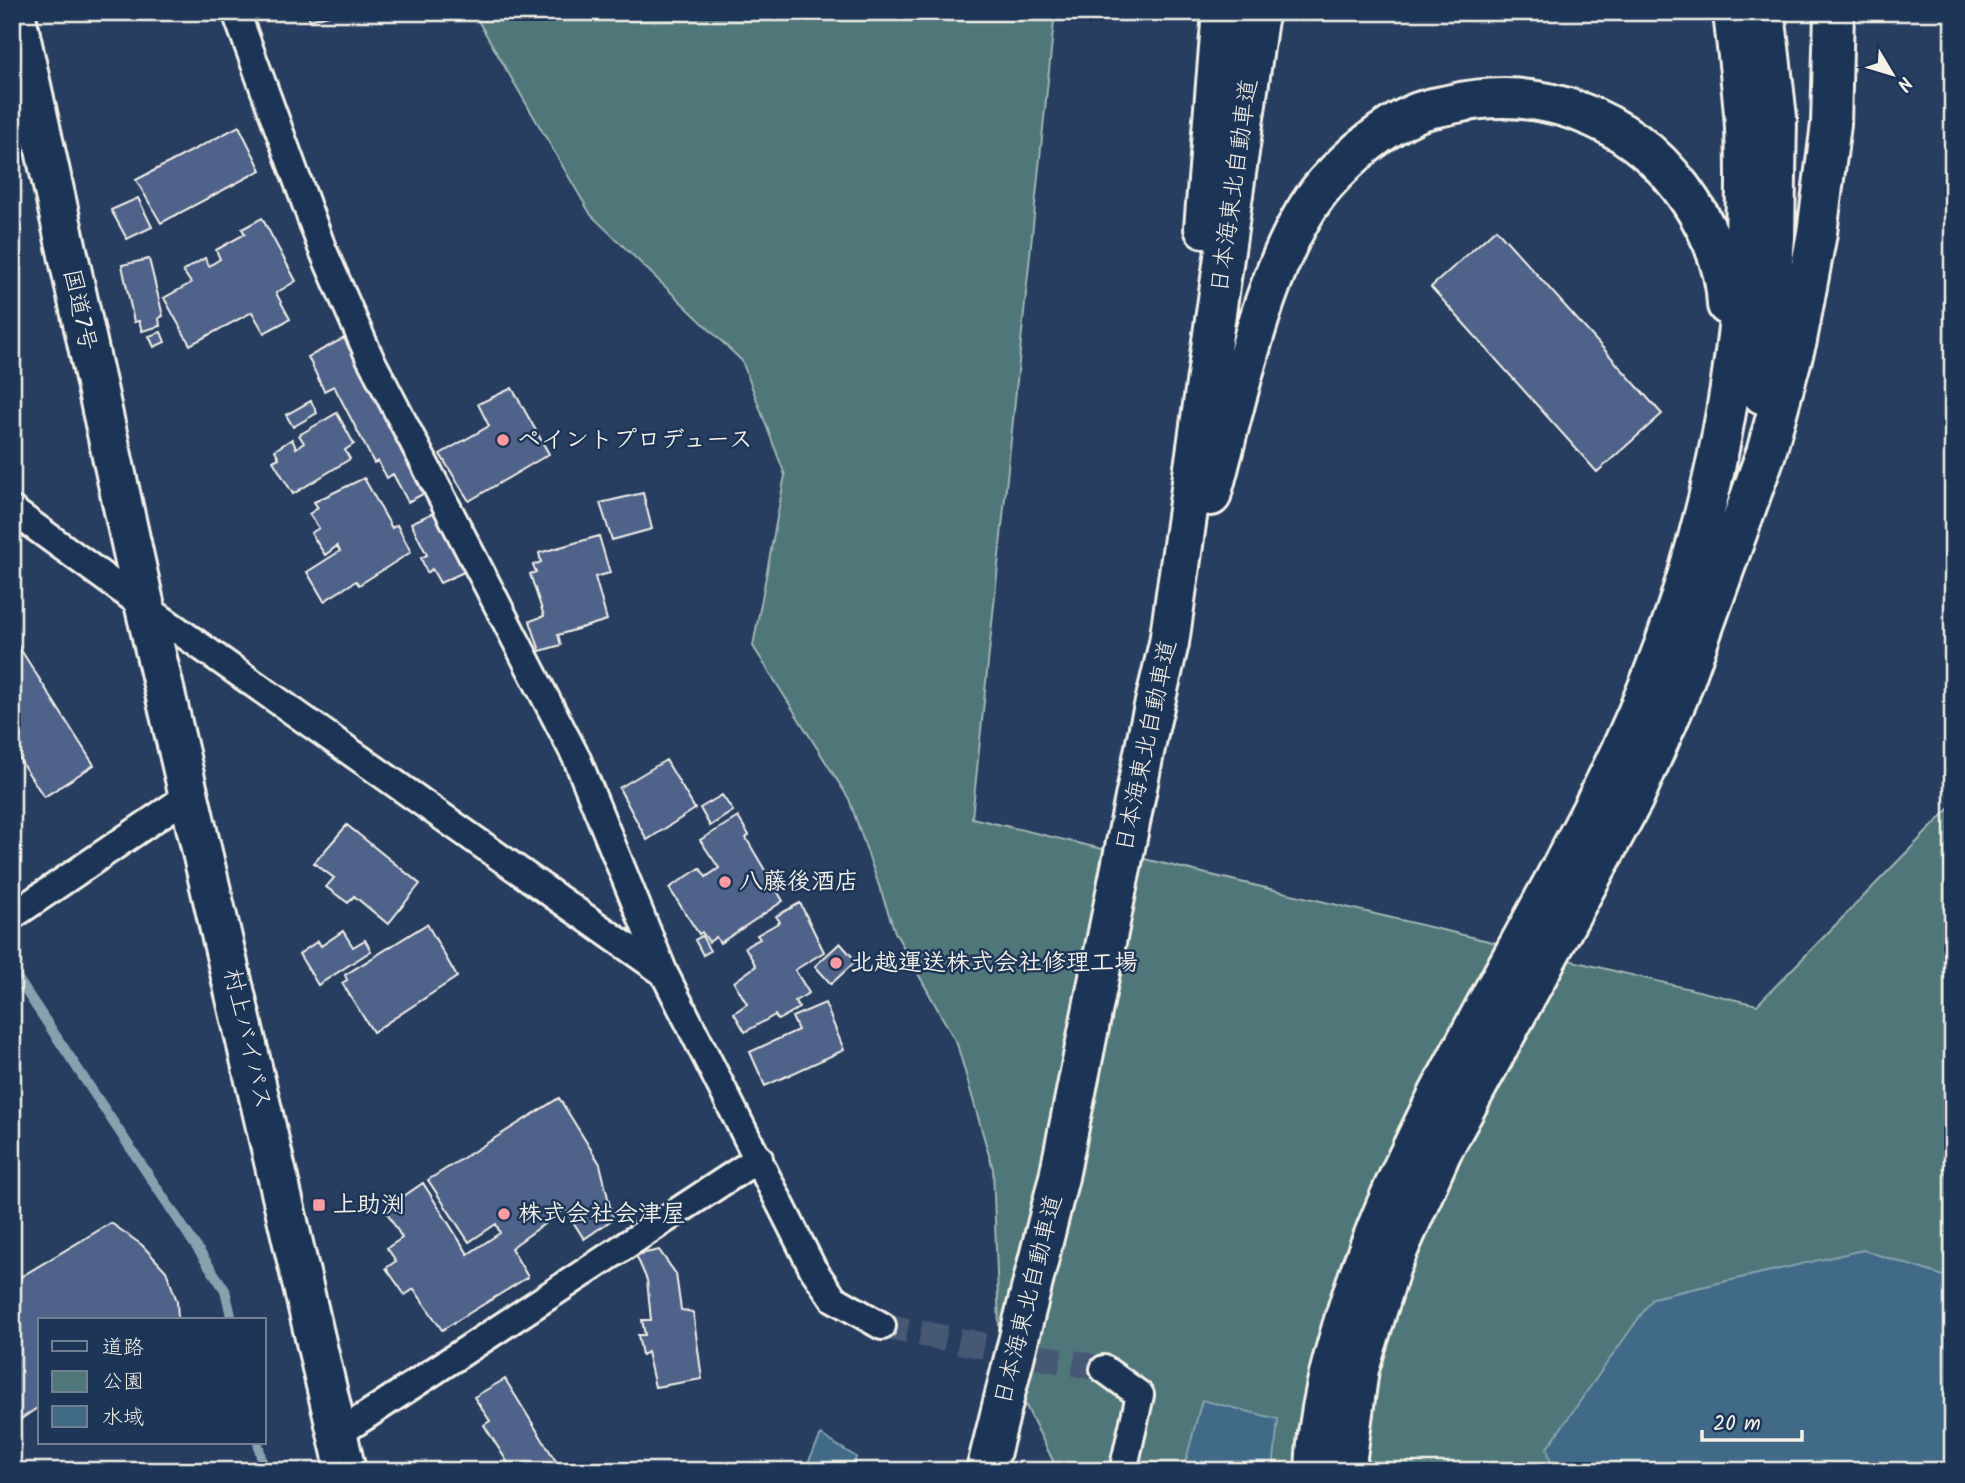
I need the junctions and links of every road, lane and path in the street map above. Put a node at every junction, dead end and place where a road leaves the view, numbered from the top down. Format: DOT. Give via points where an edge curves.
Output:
graph roads {
  1 [pos="15,12"];
  2 [pos="236,12"];
  3 [pos="1223,12"];
  4 [pos="1259,12"];
  5 [pos="1733,12"];
  6 [pos="1765,12"];
  7 [pos="1834,12"];
  8 [pos="1729,391"];
  9 [pos="12,510"];
  10 [pos="1723,571"];
  11 [pos="145,607"];
  12 [pos="1170,643"];
  13 [pos="1149,728"];
  14 [pos="191,794"];
  15 [pos="12,916"];
  16 [pos="664,973"];
  17 [pos="759,1158"];
  18 [pos="882,1326"];
  19 [pos="1104,1369"];
  20 [pos="342,1453"];
  21 [pos="986,1471"];
  22 [pos="1123,1471"];
  23 [pos="1315,1471"];
  24 [pos="1345,1471"];
  1 -- 11 [label="highway, 国道7号"];
  2 -- 16 [label="street" via="322,248 369,356 578,759"];
  3 -- 13 [label="highway"];
  4 -- 12 [label="highway, 日本海東北自動車道"];
  5 -- 8 [label="highway" via="1744,154 1743,273"];
  6 -- 10 [label="highway" via="1777,118 1768,345 1756,439"];
  7 -- 10 [label="highway" via="1831,124 1797,340 1766,453"];
  8 -- 12 [label="highway" via="1727,296 1716,251 1698,210 1665,167 1623,132 1576,109 1526,97 1472,99 1417,112 1371,139 1323,186 1286,245 1264,307"];
  8 -- 23 [label="highway" via="1709,500 1681,603 1641,707 1602,790 1410,1148 1363,1262 1331,1360"];
  9 -- 11 [label="street"];
  10 -- 24 [label="highway" via="1678,698 1633,800 1441,1153 1391,1266 1359,1369"];
  11 -- 14 [label="highway, 村上バイパス"];
  11 -- 16 [label="street"];
  12 -- 13 [label="highway, 日本海東北自動車道"];
  13 -- 21 [label="highway, 日本海東北自動車道" via="1059,1177"];
  14 -- 15 [label="street"];
  14 -- 20 [label="highway, 村上バイパス"];
  16 -- 17 [label="street"];
  17 -- 18 [label="street" via="813,1269 833,1298"];
  17 -- 20 [label="street"];
  19 -- 22 [label="street" via="1140,1395"];
}
